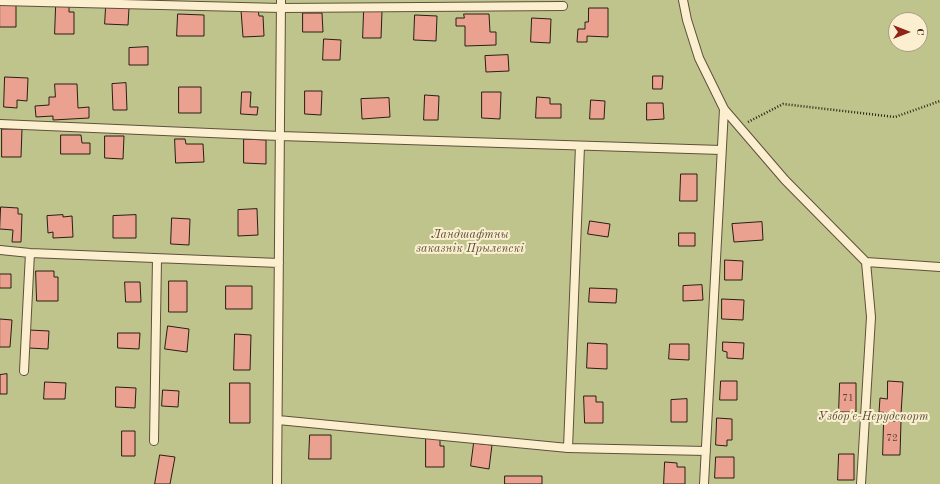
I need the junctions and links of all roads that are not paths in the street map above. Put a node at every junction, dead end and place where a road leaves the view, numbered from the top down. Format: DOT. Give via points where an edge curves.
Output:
graph roads {
  1 [pos="683,0"];
  2 [pos="0,1"];
  3 [pos="281,4"];
  4 [pos="563,6"];
  5 [pos="724,109"];
  6 [pos="0,124"];
  7 [pos="280,136"];
  8 [pos="580,146"];
  9 [pos="721,150"];
  10 [pos="0,250"];
  11 [pos="30,253"];
  12 [pos="157,259"];
  13 [pos="866,262"];
  14 [pos="279,263"];
  15 [pos="940,267"];
  16 [pos="24,372"];
  17 [pos="278,420"];
  18 [pos="154,441"];
  19 [pos="568,448"];
  20 [pos="706,452"];
  21 [pos="277,484"];
  22 [pos="704,484"];
  23 [pos="861,484"];
  1 -- 5 [label="lane" via="699,58"];
  2 -- 3 [label="lane"];
  3 -- 4 [label="lane"];
  3 -- 7 [label="lane"];
  5 -- 9 [label="lane"];
  5 -- 13 [label="lane" via="785,180"];
  6 -- 7 [label="lane"];
  7 -- 8 [label="lane"];
  7 -- 14 [label="lane"];
  8 -- 9 [label="lane"];
  8 -- 19 [label="lane"];
  9 -- 20 [label="lane"];
  10 -- 11 [label="lane"];
  11 -- 12 [label="lane"];
  11 -- 16 [label="lane"];
  12 -- 14 [label="lane"];
  12 -- 18 [label="lane"];
  13 -- 15 [label="lane"];
  13 -- 23 [label="lane" via="871,317"];
  14 -- 17 [label="lane"];
  17 -- 19 [label="lane"];
  17 -- 21 [label="lane"];
  19 -- 20 [label="lane"];
  20 -- 22 [label="lane"];
}
